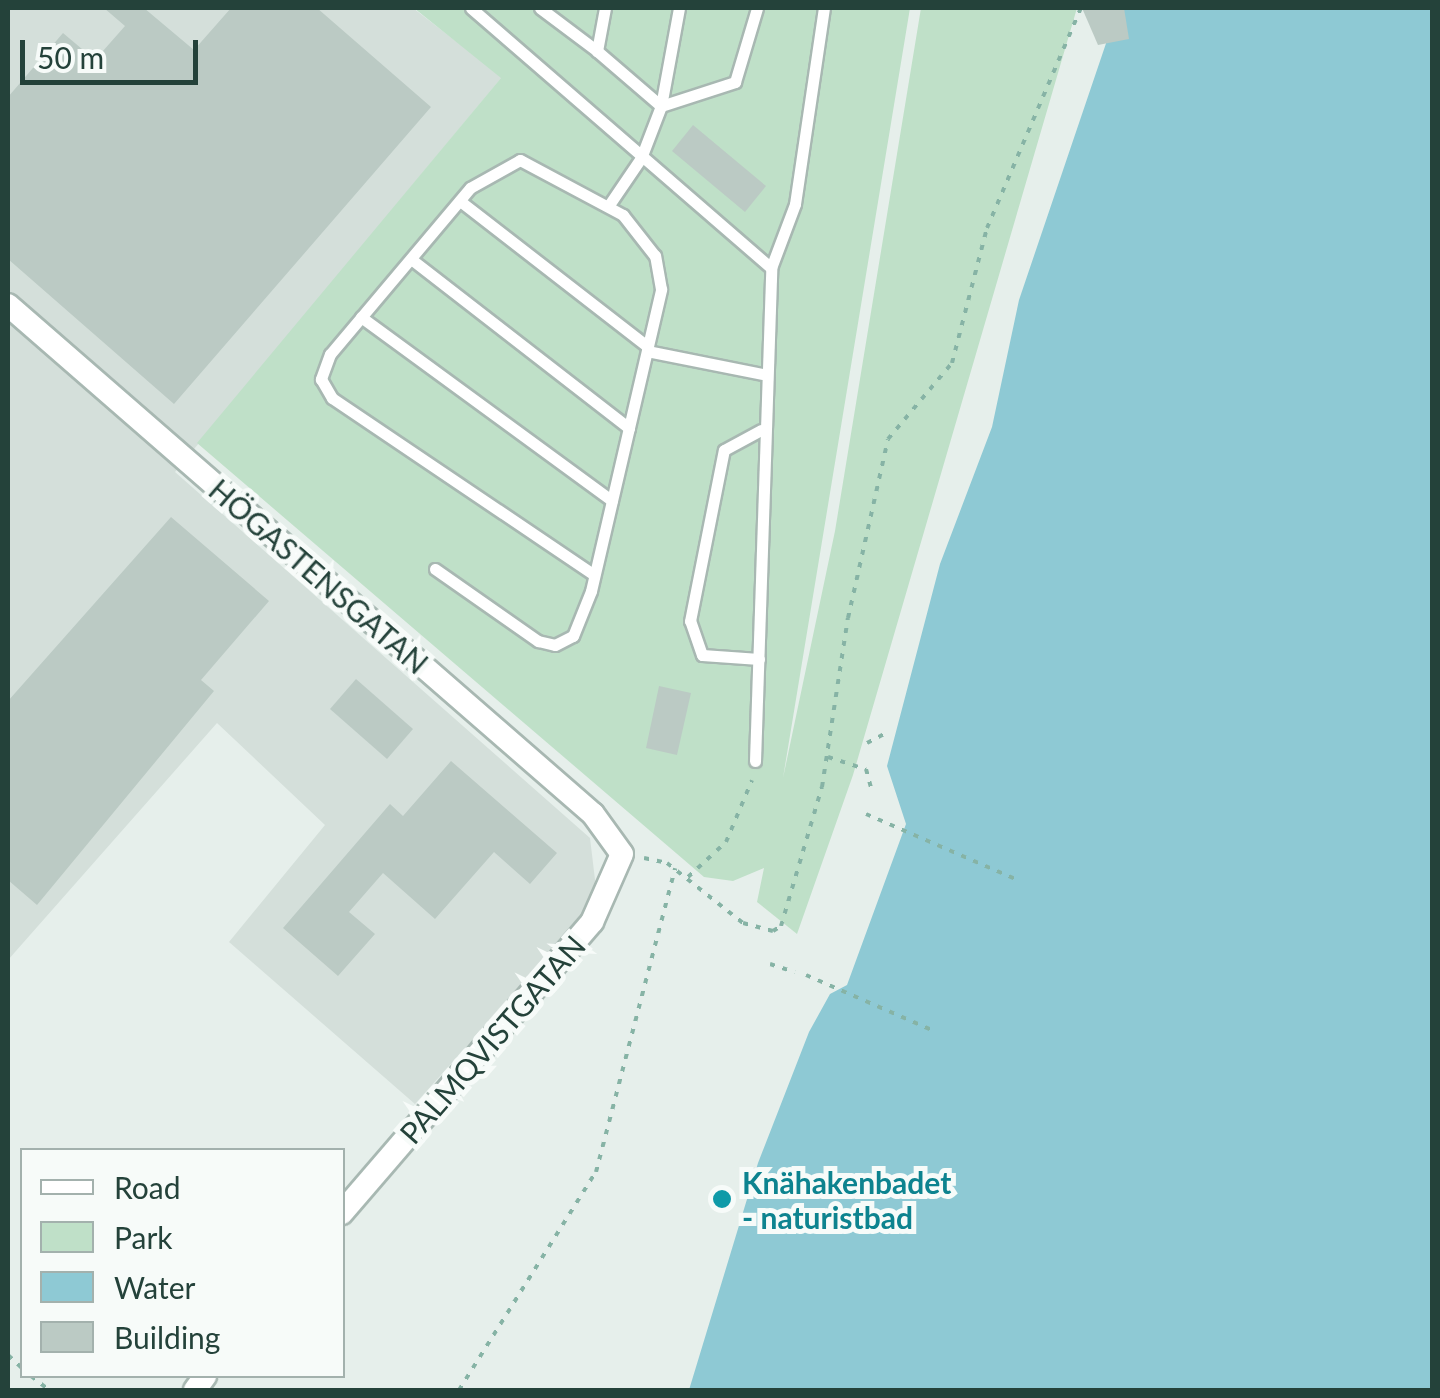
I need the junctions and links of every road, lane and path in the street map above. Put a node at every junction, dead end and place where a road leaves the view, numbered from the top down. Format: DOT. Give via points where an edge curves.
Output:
graph roads {
  1 [pos="471,8"];
  2 [pos="540,8"];
  3 [pos="605,8"];
  4 [pos="679,8"];
  5 [pos="758,8"];
  6 [pos="824,8"];
  7 [pos="1081,8"];
  8 [pos="596,52"];
  9 [pos="661,106"];
  10 [pos="641,158"];
  11 [pos="460,201"];
  12 [pos="609,205"];
  13 [pos="411,258"];
  14 [pos="771,268"];
  15 [pos="8,305"];
  16 [pos="362,318"];
  17 [pos="648,349"];
  18 [pos="762,374"];
  19 [pos="629,428"];
  20 [pos="761,430"];
  21 [pos="612,501"];
  22 [pos="435,569"];
  23 [pos="594,575"];
  24 [pos="759,659"];
  25 [pos="886,734"];
  26 [pos="868,743"];
  27 [pos="828,757"];
  28 [pos="755,761"];
  29 [pos="872,791"];
  30 [pos="866,814"];
  31 [pos="622,854"];
  32 [pos="675,868"];
  33 [pos="688,877"];
  34 [pos="1020,881"];
  35 [pos="770,964"];
  36 [pos="794,972"];
  37 [pos="806,975"];
  38 [pos="934,1032"];
  39 [pos="345,1210"];
  40 [pos="459,1390"];
  1 -- 10 [label="lane"];
  2 -- 8 [label="lane"];
  3 -- 8 [label="lane"];
  4 -- 9 [label="lane"];
  5 -- 9 [label="lane" via="735,82"];
  6 -- 14 [label="lane" via="795,204"];
  7 -- 27 [label="path" via="988,228 952,363 888,439 848,618"];
  8 -- 9 [label="lane"];
  9 -- 10 [label="lane"];
  10 -- 12 [label="lane"];
  10 -- 14 [label="lane"];
  11 -- 12 [label="lane" via="492,170 520,160"];
  11 -- 13 [label="lane"];
  11 -- 17 [label="lane"];
  12 -- 17 [label="lane" via="649,244 659,267"];
  13 -- 16 [label="lane"];
  13 -- 19 [label="lane"];
  14 -- 18 [label="lane"];
  15 -- 31 [label="street, HÖGASTENSGATAN" via="593,814"];
  16 -- 21 [label="lane"];
  16 -- 23 [label="lane" via="324,365 328,394"];
  17 -- 18 [label="lane"];
  17 -- 19 [label="lane"];
  18 -- 20 [label="lane"];
  19 -- 21 [label="lane"];
  20 -- 24 [label="lane"];
  20 -- 24 [label="lane" via="724,450 690,622 702,655"];
  21 -- 23 [label="lane"];
  22 -- 23 [label="lane" via="556,645 573,636"];
  24 -- 28 [label="lane"];
  25 -- 26 [label="path"];
  27 -- 29 [label="path" via="866,769"];
  27 -- 33 [label="path" via="781,926 773,931 743,923"];
  28 -- 33 [label="path" via="740,819"];
  30 -- 34 [label="path"];
  31 -- 32 [label="path"];
  31 -- 39 [label="street, PALMQVISTGATAN" via="592,922"];
  32 -- 33 [label="path"];
  32 -- 40 [label="path" via="596,1172"];
  35 -- 36 [label="path"];
  37 -- 38 [label="path"];
}
